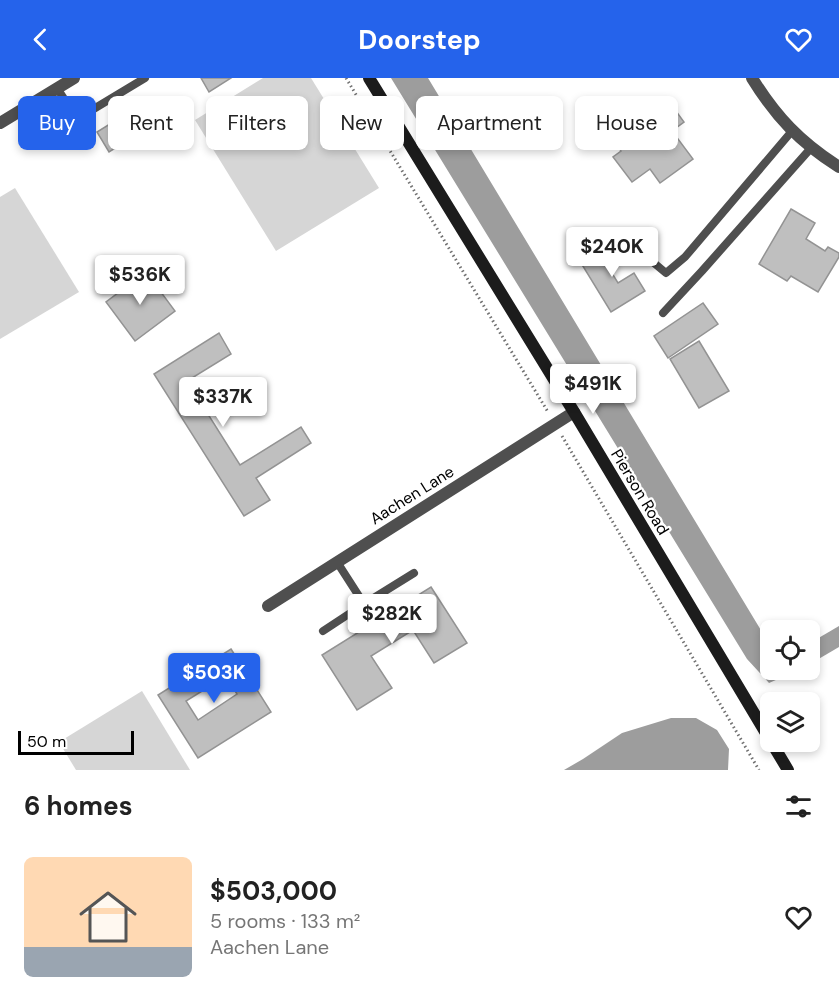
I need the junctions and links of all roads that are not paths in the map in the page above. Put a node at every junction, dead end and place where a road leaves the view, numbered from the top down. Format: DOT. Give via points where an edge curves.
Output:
graph roads {
  1 [pos="74,78"];
  2 [pos="146,78"];
  3 [pos="369,78"];
  4 [pos="752,78"];
  5 [pos="57,88"];
  6 [pos="0,123"];
  7 [pos="792,131"];
  8 [pos="811,148"];
  9 [pos="839,166"];
  10 [pos="624,238"];
  11 [pos="663,313"];
  12 [pos="574,412"];
  13 [pos="337,562"];
  14 [pos="414,573"];
  15 [pos="364,604"];
  16 [pos="268,606"];
  17 [pos="323,631"];
  18 [pos="788,770"];
  1 -- 5 [label="street"];
  2 -- 5 [label="lane" via="77,119"];
  3 -- 12 [label="street, Pierson Road"];
  4 -- 7 [label="street"];
  5 -- 6 [label="street"];
  7 -- 8 [label="street"];
  7 -- 10 [label="lane" via="686,257 666,273"];
  8 -- 9 [label="street"];
  8 -- 11 [label="lane"];
  12 -- 13 [label="street, Aachen Lane"];
  12 -- 18 [label="street, Pierson Road"];
  13 -- 15 [label="lane"];
  13 -- 16 [label="street, Aachen Lane"];
  14 -- 15 [label="lane"];
  15 -- 17 [label="lane"];
}
